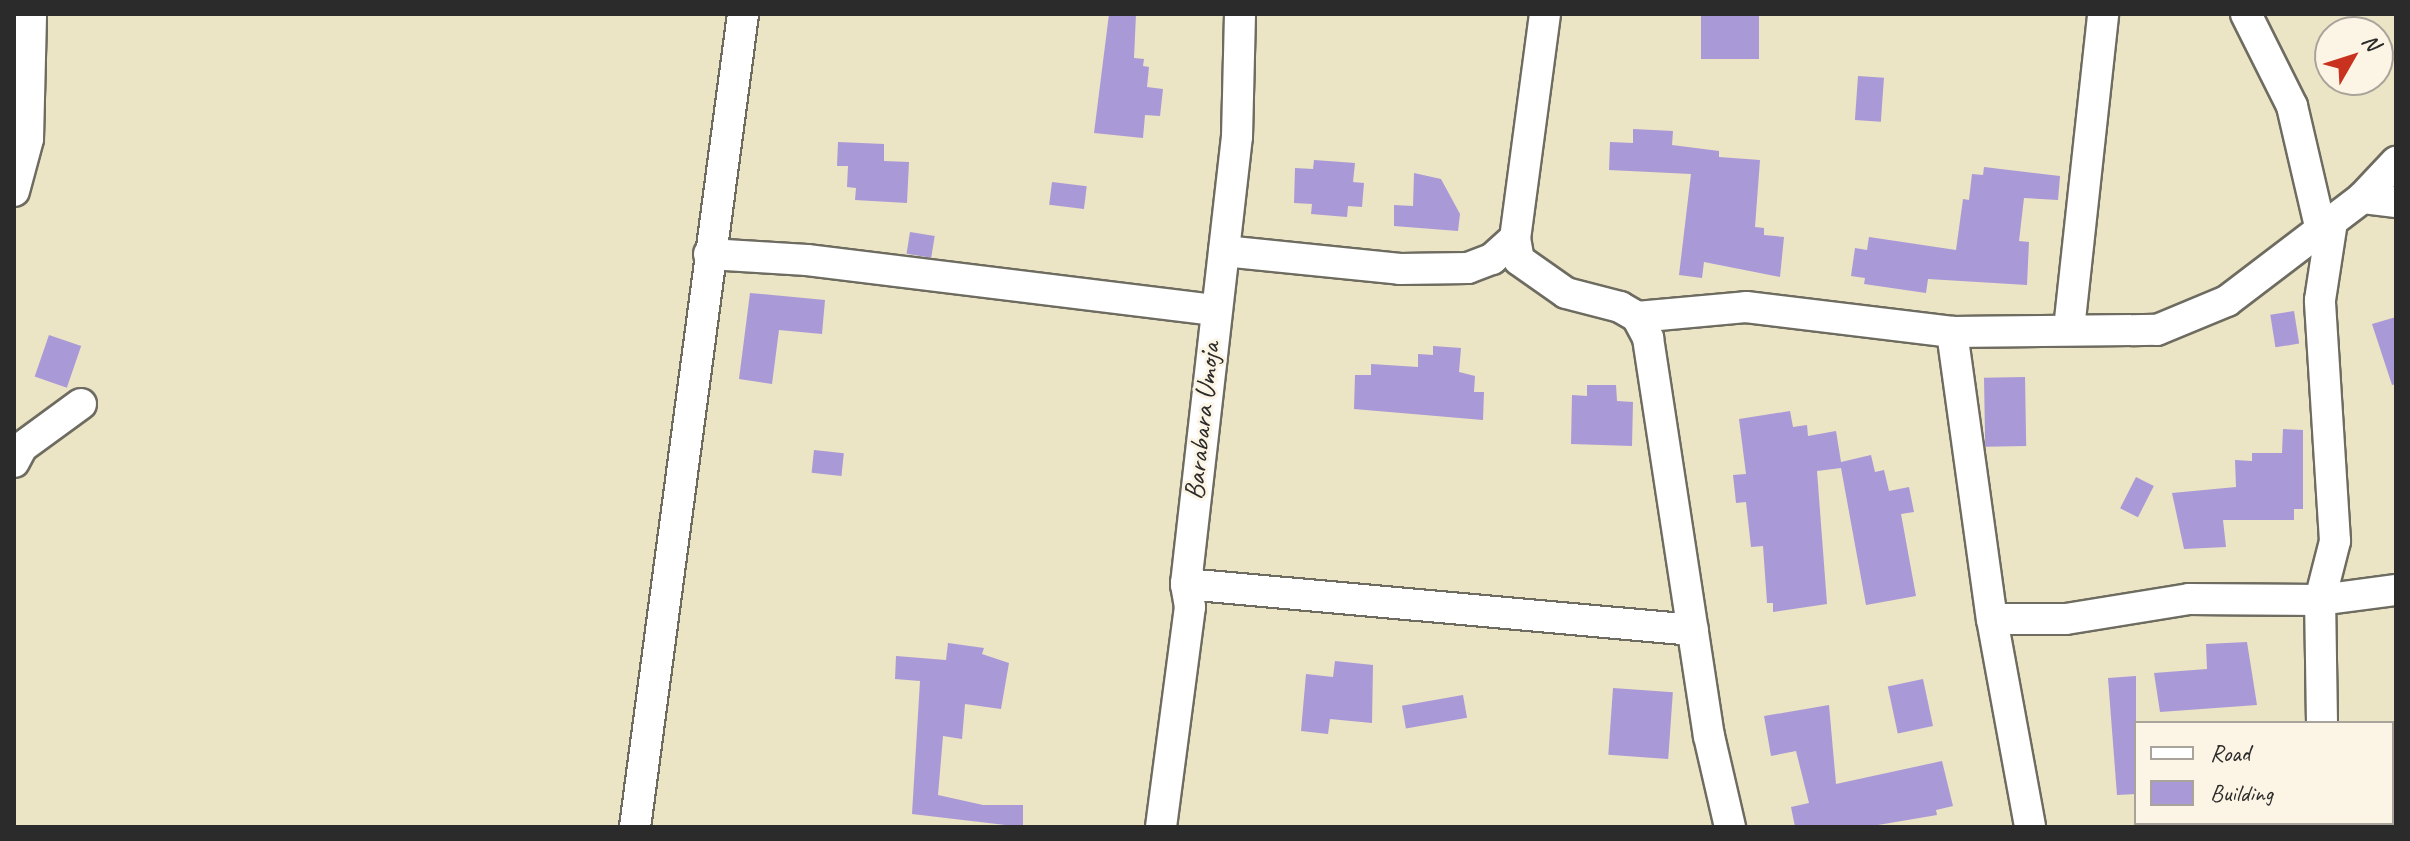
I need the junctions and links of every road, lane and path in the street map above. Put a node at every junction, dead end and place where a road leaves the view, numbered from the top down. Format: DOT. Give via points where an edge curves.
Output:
graph roads {
  1 [pos="31,14"];
  2 [pos="743,14"];
  3 [pos="1240,14"];
  4 [pos="1545,14"];
  5 [pos="2103,14"];
  6 [pos="2246,14"];
  7 [pos="2396,162"];
  8 [pos="14,191"];
  9 [pos="2362,198"];
  10 [pos="2396,202"];
  11 [pos="2326,226"];
  12 [pos="1224,251"];
  13 [pos="1509,252"];
  14 [pos="709,254"];
  15 [pos="1213,310"];
  16 [pos="1637,317"];
  17 [pos="2069,329"];
  18 [pos="1952,332"];
  19 [pos="81,404"];
  20 [pos="14,462"];
  21 [pos="1186,584"];
  22 [pos="2396,590"];
  23 [pos="2320,600"];
  24 [pos="1992,619"];
  25 [pos="1693,630"];
  26 [pos="2322,721"];
  27 [pos="635,827"];
  28 [pos="1161,827"];
  29 [pos="1730,827"];
  30 [pos="2030,827"];
  1 -- 8 [label="street" via="28,139"];
  2 -- 14 [label="street"];
  3 -- 12 [label="street, Barabara Umoja" via="1237,137"];
  4 -- 13 [label="street"];
  5 -- 17 [label="street"];
  6 -- 11 [label="street" via="2292,106"];
  7 -- 9 [label="street"];
  9 -- 10 [label="street"];
  9 -- 11 [label="street"];
  11 -- 17 [label="street" via="2227,301 2181,324 2157,330"];
  11 -- 23 [label="street" via="2320,300 2335,541"];
  12 -- 13 [label="street" via="1400,269 1468,268"];
  12 -- 15 [label="street, Barabara Umoja"];
  13 -- 16 [label="street" via="1534,275 1566,293 1620,307"];
  14 -- 15 [label="street" via="807,260"];
  14 -- 27 [label="street"];
  15 -- 21 [label="street, Barabara Umoja"];
  16 -- 18 [label="street" via="1746,307"];
  16 -- 25 [label="street" via="1648,338"];
  17 -- 18 [label="street"];
  18 -- 24 [label="street"];
  19 -- 20 [label="street" via="22,447"];
  21 -- 25 [label="street"];
  21 -- 28 [label="street, Barabara Umoja" via="1190,607"];
  22 -- 23 [label="street"];
  23 -- 24 [label="street" via="2189,599 2066,619"];
  23 -- 26 [label="street"];
  24 -- 30 [label="street"];
  25 -- 29 [label="street"];
}
